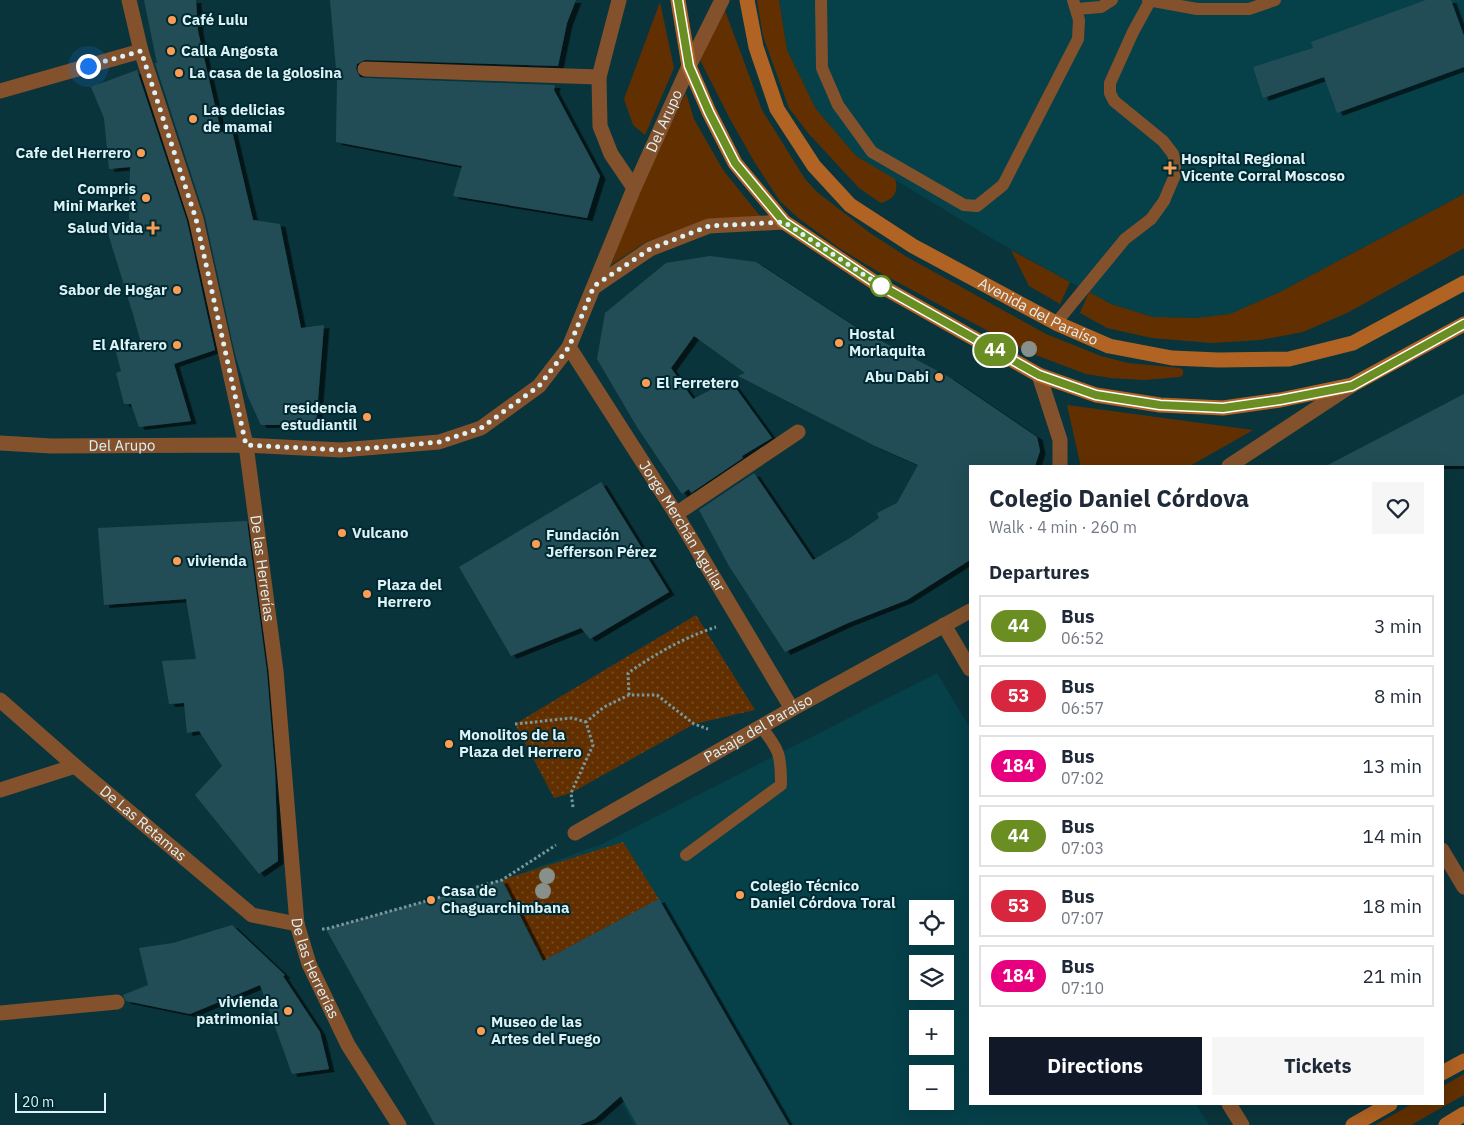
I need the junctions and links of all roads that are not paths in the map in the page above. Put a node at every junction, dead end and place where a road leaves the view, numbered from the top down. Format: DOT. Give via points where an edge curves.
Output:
graph roads {
  1 [pos="130,0"];
  2 [pos="619,0"];
  3 [pos="678,0"];
  4 [pos="722,0"];
  5 [pos="748,0"];
  6 [pos="821,0"];
  7 [pos="1112,0"];
  8 [pos="1149,0"];
  9 [pos="1275,0"];
  10 [pos="1075,5"];
  11 [pos="141,51"];
  12 [pos="689,66"];
  13 [pos="364,69"];
  14 [pos="599,77"];
  15 [pos="0,91"];
  16 [pos="634,188"];
  17 [pos="784,222"];
  18 [pos="1464,283"];
  19 [pos="594,286"];
  20 [pos="1056,323"];
  21 [pos="1464,324"];
  22 [pos="569,347"];
  23 [pos="1039,375"];
  24 [pos="1352,386"];
  25 [pos="798,432"];
  26 [pos="0,443"];
  27 [pos="246,445"];
  28 [pos="1060,465"];
  29 [pos="1231,465"];
  30 [pos="676,514"];
  31 [pos="969,602"];
  32 [pos="969,612"];
  33 [pos="944,625"];
  34 [pos="969,667"];
  35 [pos="0,700"];
  36 [pos="792,709"];
  37 [pos="761,727"];
  38 [pos="75,766"];
  39 [pos="0,790"];
  40 [pos="575,833"];
  41 [pos="1444,853"];
  42 [pos="686,855"];
  43 [pos="1464,887"];
  44 [pos="297,924"];
  45 [pos="117,1002"];
  46 [pos="0,1013"];
  47 [pos="1464,1061"];
  48 [pos="1444,1072"];
  49 [pos="1230,1105"];
  50 [pos="1388,1105"];
  51 [pos="1464,1114"];
  52 [pos="399,1125"];
  53 [pos="1242,1125"];
  54 [pos="1354,1125"];
  55 [pos="1446,1125"];
  1 -- 11 [label="street, De las Herrerías"];
  2 -- 14 [label="street"];
  3 -- 12 [label="main road"];
  4 -- 12 [label="street, Del Arupo"];
  5 -- 20 [label="main road, Avenida del Paraíso" via="756,47 777,109 814,166 850,205 913,246"];
  6 -- 10 [label="lane" via="822,68 838,105 872,152 964,205 977,206 1003,186 1078,39 1079,20"];
  7 -- 10 [label="lane" via="1101,7"];
  8 -- 9 [label="lane" via="1197,9 1248,9"];
  8 -- 20 [label="lane" via="1110,84 1110,93 1114,101 1163,141 1173,154 1175,175 1164,201 1150,219 1125,238"];
  11 -- 15 [label="street"];
  11 -- 27 [label="street, De las Herrerías" via="196,219"];
  12 -- 16 [label="street, Del Arupo"];
  12 -- 17 [label="main road" via="735,163"];
  13 -- 14 [label="street"];
  14 -- 16 [label="street" via="600,126 611,154"];
  16 -- 19 [label="street, Del Arupo"];
  17 -- 19 [label="street" via="709,226 650,249"];
  17 -- 23 [label="main road" via="874,282"];
  18 -- 20 [label="main road, Avenida del Paraíso" via="1353,343 1289,359 1172,358 1109,346"];
  19 -- 22 [label="street, Del Arupo"];
  21 -- 24 [label="main road"];
  22 -- 27 [label="street, Del Arupo" via="539,386 481,428 439,442 341,450"];
  22 -- 30 [label="street, Jorge Merchán Aguilar"];
  23 -- 24 [label="main road" via="1096,395 1160,405 1223,408"];
  23 -- 28 [label="street" via="1060,440"];
  24 -- 29 [label="street"];
  25 -- 30 [label="street"];
  26 -- 27 [label="street, Del Arupo" via="51,446"];
  27 -- 44 [label="street, De las Herrerías" via="276,671"];
  30 -- 36 [label="street, Jorge Merchán Aguilar"];
  31 -- 33 [label="street, Pasaje del Paraíso"];
  32 -- 33 [label="street, Pasaje del Paraíso"];
  33 -- 34 [label="street"];
  33 -- 36 [label="street, Pasaje del Paraíso"];
  35 -- 38 [label="street, De Las Retamas"];
  36 -- 37 [label="street, Pasaje del Paraíso"];
  37 -- 40 [label="street, Pasaje del Paraíso"];
  37 -- 42 [label="lane" via="774,743 781,760 781,786"];
  38 -- 39 [label="street"];
  38 -- 44 [label="street, De Las Retamas" via="252,915"];
  41 -- 43 [label="street"];
  44 -- 52 [label="street, De las Herrerías" via="309,964 348,1045"];
  45 -- 46 [label="street"];
  47 -- 48 [label="main road"];
  49 -- 53 [label="street"];
  50 -- 54 [label="main road"];
  51 -- 55 [label="main road"];
}
